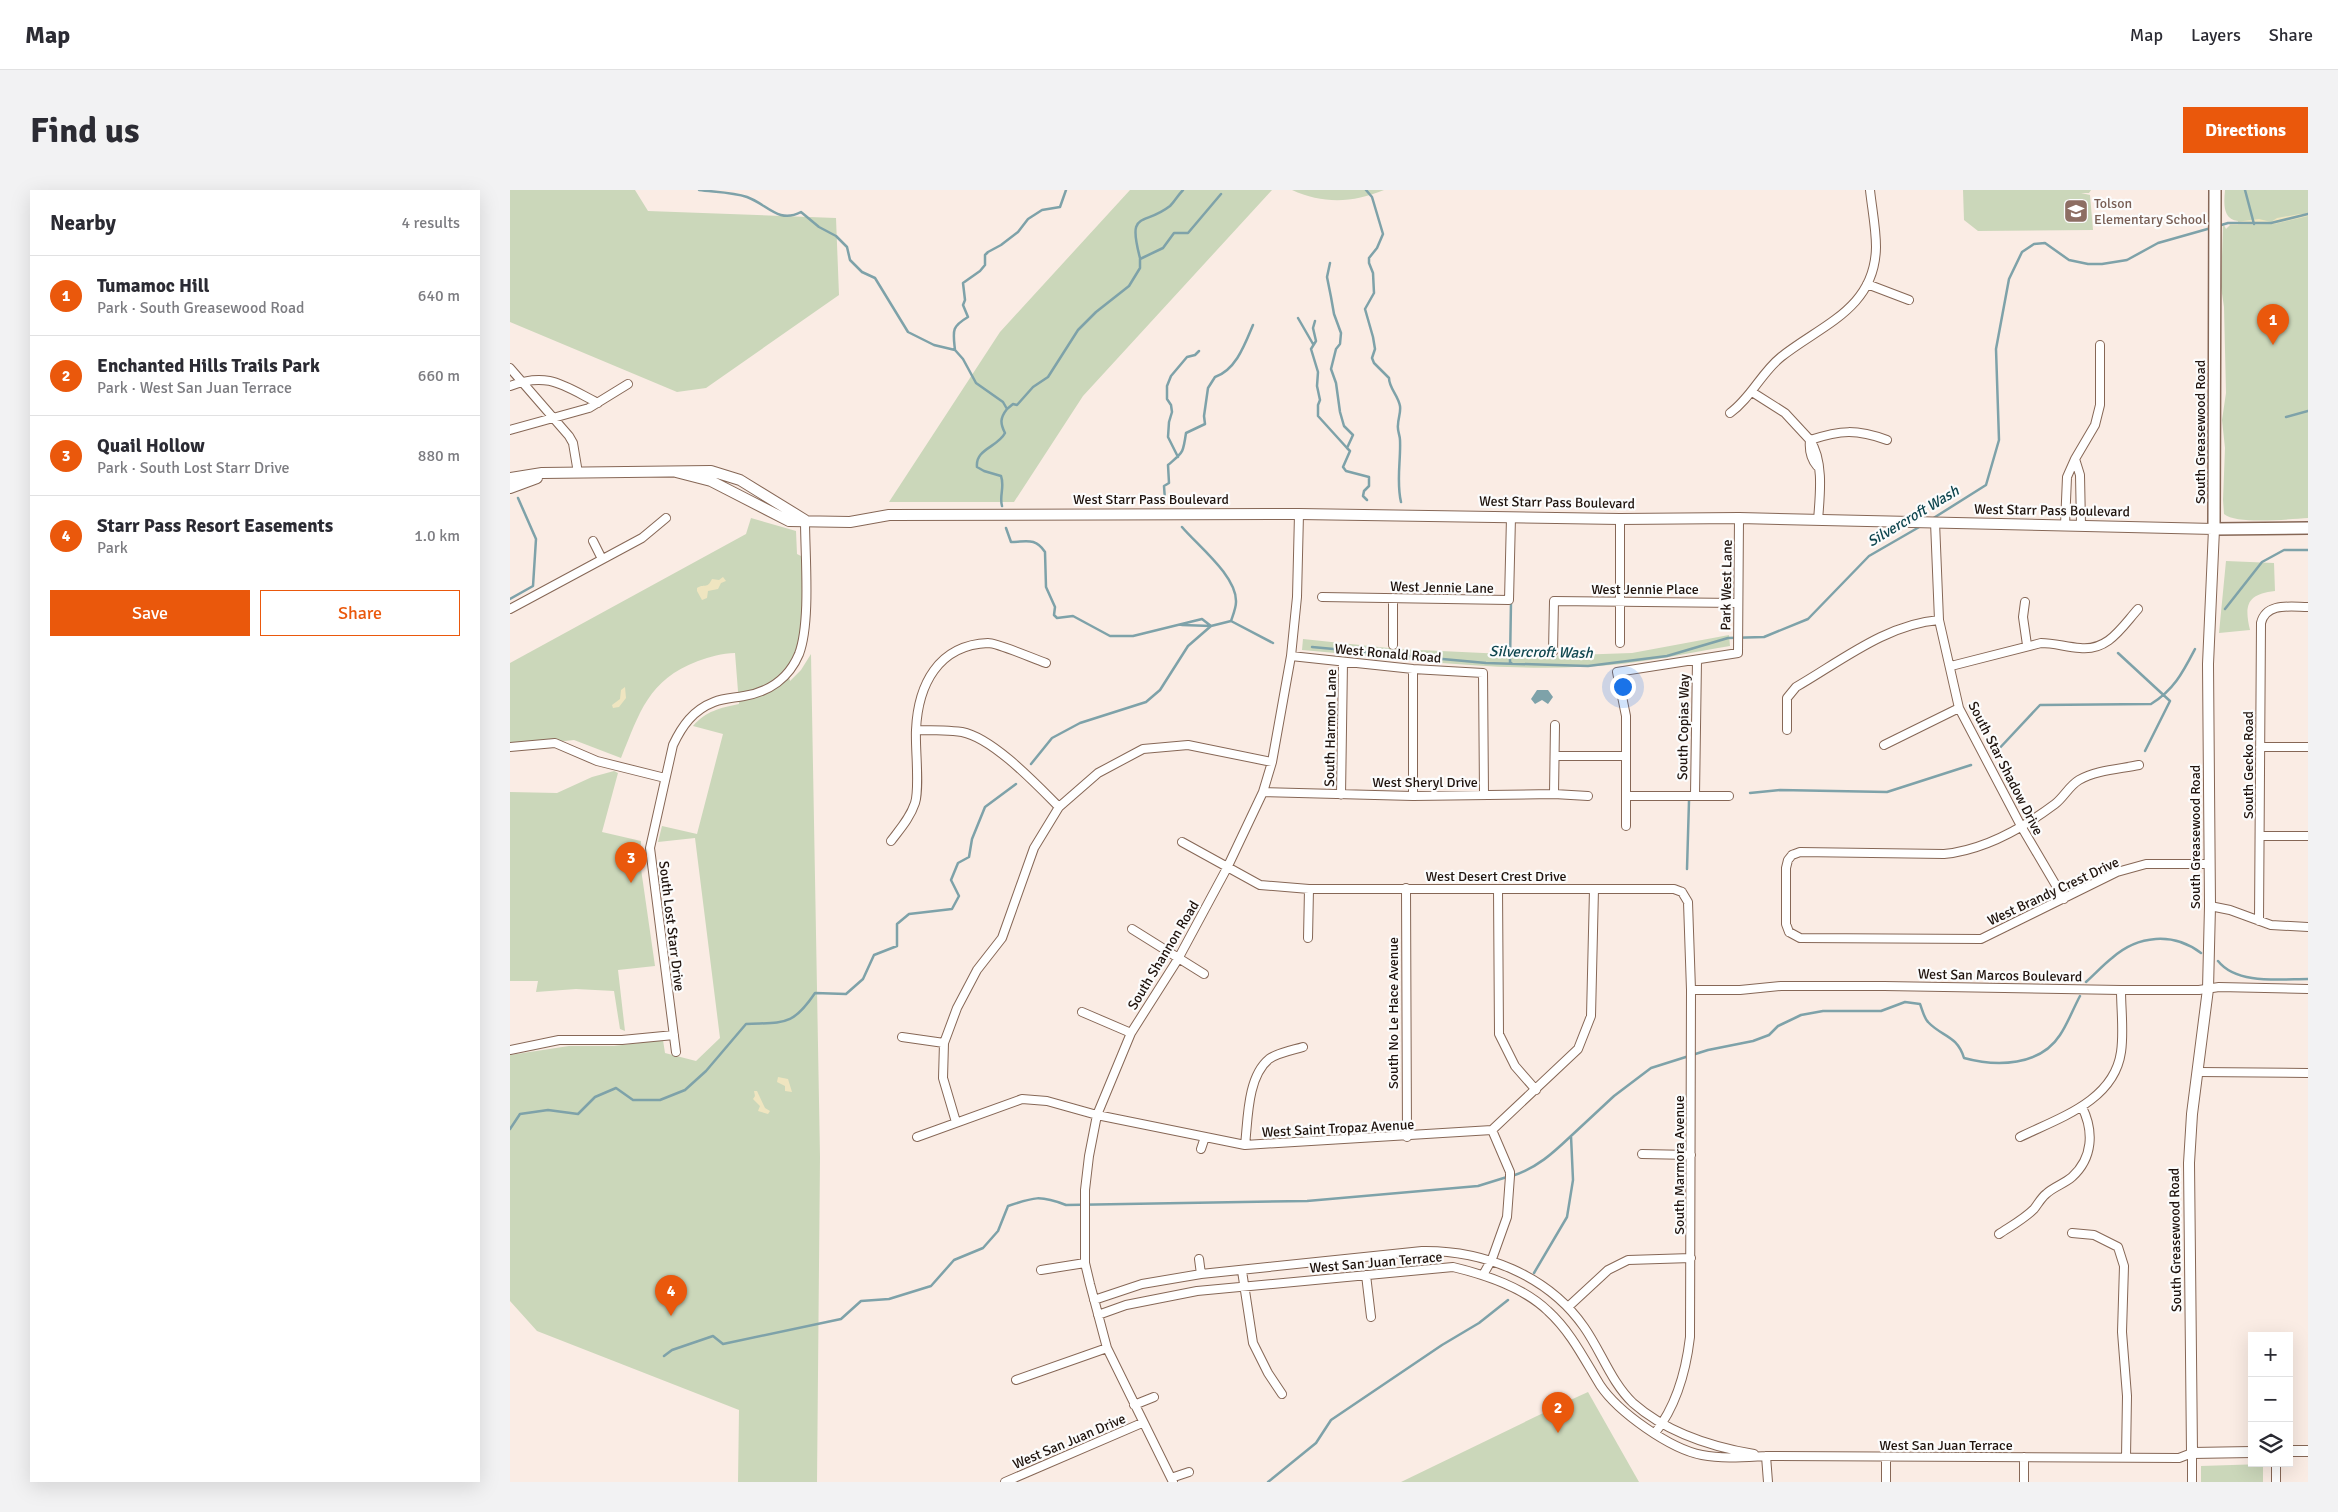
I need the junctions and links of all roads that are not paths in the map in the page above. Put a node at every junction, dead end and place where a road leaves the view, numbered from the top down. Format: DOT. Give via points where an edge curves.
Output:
graph roads {
  1 [pos="1870,190"];
  2 [pos="2215,190"];
  3 [pos="1867,284"];
  4 [pos="1909,300"];
  5 [pos="2100,346"];
  6 [pos="510,368"];
  7 [pos="522,382"];
  8 [pos="628,384"];
  9 [pos="510,386"];
  10 [pos="1752,392"];
  11 [pos="598,403"];
  12 [pos="1730,413"];
  13 [pos="555,418"];
  14 [pos="510,430"];
  15 [pos="1810,440"];
  16 [pos="1886,440"];
  17 [pos="2075,459"];
  18 [pos="676,472"];
  19 [pos="555,473"];
  20 [pos="578,473"];
  21 [pos="510,478"];
  22 [pos="510,488"];
  23 [pos="2066,489"];
  24 [pos="2080,489"];
  25 [pos="1299,514"];
  26 [pos="1511,516"];
  27 [pos="666,518"];
  28 [pos="1739,518"];
  29 [pos="1620,519"];
  30 [pos="806,520"];
  31 [pos="1818,520"];
  32 [pos="1935,522"];
  33 [pos="2065,525"];
  34 [pos="2081,525"];
  35 [pos="2308,528"];
  36 [pos="2214,529"];
  37 [pos="593,541"];
  38 [pos="602,559"];
  39 [pos="1322,597"];
  40 [pos="1393,598"];
  41 [pos="1621,601"];
  42 [pos="2025,602"];
  43 [pos="1737,603"];
  44 [pos="2308,607"];
  45 [pos="510,609"];
  46 [pos="2138,609"];
  47 [pos="1939,620"];
  48 [pos="1620,643"];
  49 [pos="1393,645"];
  50 [pos="2027,645"];
  51 [pos="1553,652"];
  52 [pos="1291,656"];
  53 [pos="1697,660"];
  54 [pos="1343,662"];
  55 [pos="1046,663"];
  56 [pos="1951,666"];
  57 [pos="1413,668"];
  58 [pos="1959,708"];
  59 [pos="1555,725"];
  60 [pos="916,730"];
  61 [pos="1787,730"];
  62 [pos="1884,745"];
  63 [pos="510,747"];
  64 [pos="2260,747"];
  65 [pos="2308,747"];
  66 [pos="1555,756"];
  67 [pos="1625,756"];
  68 [pos="1272,762"];
  69 [pos="2138,766"];
  70 [pos="665,778"];
  71 [pos="1263,792"];
  72 [pos="1484,794"];
  73 [pos="1554,794"];
  74 [pos="1341,795"];
  75 [pos="1695,795"];
  76 [pos="1413,796"];
  77 [pos="1588,796"];
  78 [pos="1626,796"];
  79 [pos="1730,796"];
  80 [pos="1059,807"];
  81 [pos="1626,826"];
  82 [pos="2021,826"];
  83 [pos="2260,836"];
  84 [pos="2308,836"];
  85 [pos="890,841"];
  86 [pos="1182,842"];
  87 [pos="2210,864"];
  88 [pos="1227,868"];
  89 [pos="1689,886"];
  90 [pos="1406,888"];
  91 [pos="1309,889"];
  92 [pos="1498,889"];
  93 [pos="1594,889"];
  94 [pos="1682,892"];
  95 [pos="2064,899"];
  96 [pos="2210,906"];
  97 [pos="2259,921"];
  98 [pos="2308,927"];
  99 [pos="1132,929"];
  100 [pos="1308,938"];
  101 [pos="1178,959"];
  102 [pos="1204,974"];
  103 [pos="2308,988"];
  104 [pos="2208,989"];
  105 [pos="1691,990"];
  106 [pos="2121,990"];
  107 [pos="1082,1012"];
  108 [pos="1131,1033"];
  109 [pos="674,1035"];
  110 [pos="902,1037"];
  111 [pos="944,1043"];
  112 [pos="1303,1047"];
  113 [pos="510,1050"];
  114 [pos="676,1052"];
  115 [pos="2199,1072"];
  116 [pos="2308,1073"];
  117 [pos="1536,1090"];
  118 [pos="2082,1107"];
  119 [pos="1097,1115"];
  120 [pos="956,1122"];
  121 [pos="1492,1130"];
  122 [pos="917,1137"];
  123 [pos="1205,1137"];
  124 [pos="1407,1137"];
  125 [pos="2020,1138"];
  126 [pos="1245,1145"];
  127 [pos="1202,1149"];
  128 [pos="1642,1154"];
  129 [pos="1691,1155"];
  130 [pos="2072,1233"];
  131 [pos="1999,1234"];
  132 [pos="1199,1258"];
  133 [pos="1691,1258"];
  134 [pos="1492,1259"];
  135 [pos="1085,1263"];
  136 [pos="1041,1270"];
  137 [pos="1242,1271"];
  138 [pos="1200,1274"];
  139 [pos="1366,1275"];
  140 [pos="1484,1275"];
  141 [pos="1245,1287"];
  142 [pos="1094,1300"];
  143 [pos="1568,1307"];
  144 [pos="1098,1315"];
  145 [pos="1371,1317"];
  146 [pos="1107,1348"];
  147 [pos="1016,1380"];
  148 [pos="1282,1394"];
  149 [pos="1154,1397"];
  150 [pos="1134,1405"];
  151 [pos="1142,1423"];
  152 [pos="1663,1423"];
  153 [pos="1655,1433"];
  154 [pos="2293,1451"];
  155 [pos="2248,1452"];
  156 [pos="2308,1452"];
  157 [pos="2192,1453"];
  158 [pos="1766,1456"];
  159 [pos="2024,1457"];
  160 [pos="2126,1457"];
  161 [pos="1886,1458"];
  162 [pos="2276,1467"];
  163 [pos="1189,1472"];
  164 [pos="1172,1480"];
  165 [pos="1005,1482"];
  166 [pos="1768,1482"];
  167 [pos="1886,1482"];
  168 [pos="2024,1482"];
  169 [pos="2192,1482"];
  170 [pos="2276,1482"];
  1 -- 3 [label="street" via="1876,247"];
  2 -- 36 [label="main road, South Greasewood Road"];
  3 -- 4 [label="street"];
  3 -- 10 [label="street" via="1849,309 1780,357"];
  5 -- 17 [label="street" via="2100,406 2095,425"];
  6 -- 7 [label="street"];
  7 -- 9 [label="street"];
  7 -- 11 [label="street" via="551,380"];
  7 -- 13 [label="street"];
  8 -- 11 [label="street"];
  10 -- 12 [label="street"];
  10 -- 15 [label="street" via="1785,414"];
  11 -- 13 [label="street"];
  13 -- 14 [label="street"];
  13 -- 20 [label="street" via="573,443"];
  15 -- 16 [label="street" via="1854,431"];
  15 -- 31 [label="street" via="1818,458"];
  17 -- 23 [label="street"];
  17 -- 24 [label="street"];
  18 -- 20 [label="street, West Starr Pass Boulevard"];
  18 -- 30 [label="street, West Starr Pass Boulevard" via="711,481 789,521"];
  18 -- 30 [label="street, West Starr Pass Boulevard" via="711,471 740,480"];
  19 -- 20 [label="street, West Starr Pass Boulevard"];
  19 -- 21 [label="street, West Starr Pass Boulevard"];
  19 -- 22 [label="street, West Starr Pass Boulevard"];
  23 -- 24 [label="street"];
  23 -- 33 [label="street"];
  24 -- 34 [label="street"];
  25 -- 26 [label="street, West Starr Pass Boulevard"];
  25 -- 30 [label="street, West Starr Pass Boulevard" via="889,515 850,522"];
  25 -- 52 [label="street, South Shannon Road" via="1297,597"];
  26 -- 29 [label="street, West Starr Pass Boulevard"];
  26 -- 40 [label="street, West Jennie Lane" via="1509,600"];
  27 -- 38 [label="street" via="642,538"];
  28 -- 29 [label="street, West Starr Pass Boulevard"];
  28 -- 31 [label="street, West Starr Pass Boulevard"];
  28 -- 43 [label="street, Park West Lane"];
  29 -- 41 [label="street"];
  30 -- 70 [label="street, South Lost Starr Drive" via="805,630 799,654 779,682 765,690 714,702 691,716 673,745"];
  31 -- 32 [label="street, West Starr Pass Boulevard"];
  32 -- 33 [label="street, West Starr Pass Boulevard"];
  32 -- 47 [label="street, South Star Shadow Drive"];
  33 -- 34 [label="street, West Starr Pass Boulevard"];
  34 -- 36 [label="street, West Starr Pass Boulevard"];
  35 -- 36 [label="main road, West Starr Pass Boulevard"];
  36 -- 87 [label="street, South Greasewood Road" via="2208,664"];
  37 -- 38 [label="street"];
  38 -- 45 [label="street"];
  39 -- 40 [label="street, West Jennie Lane"];
  40 -- 49 [label="street"];
  41 -- 43 [label="street, West Jennie Place"];
  41 -- 48 [label="street"];
  41 -- 51 [label="street, West Jennie Place" via="1554,601"];
  42 -- 50 [label="street" via="2023,617"];
  43 -- 53 [label="street, Park West Lane" via="1738,653"];
  44 -- 64 [label="street, South Gecko Road" via="2278,608 2266,612 2260,627"];
  46 -- 50 [label="street" via="2110,640 2095,647 2053,643"];
  47 -- 56 [label="street, South Star Shadow Drive"];
  47 -- 61 [label="street" via="1919,621 1898,628 1788,691"];
  50 -- 56 [label="street"];
  52 -- 54 [label="street, West Ronald Road"];
  52 -- 68 [label="street, South Shannon Road"];
  53 -- 67 [label="street" via="1617,672 1626,716"];
  53 -- 75 [label="street, South Copias Way"];
  54 -- 57 [label="street, West Ronald Road"];
  54 -- 74 [label="street, South Harmon Lane"];
  55 -- 60 [label="street" via="989,643 955,650 931,673 919,700"];
  56 -- 58 [label="street, South Star Shadow Drive"];
  57 -- 72 [label="street, West Ronald Road" via="1484,673"];
  57 -- 76 [label="street"];
  58 -- 62 [label="street"];
  58 -- 82 [label="street, South Star Shadow Drive"];
  59 -- 66 [label="street"];
  60 -- 80 [label="street" via="963,732 985,743 1018,767"];
  60 -- 85 [label="street" via="916,801 906,822"];
  63 -- 70 [label="street" via="555,743 597,761"];
  64 -- 65 [label="street"];
  64 -- 83 [label="street, South Gecko Road"];
  66 -- 67 [label="street"];
  66 -- 73 [label="street"];
  67 -- 78 [label="street"];
  68 -- 71 [label="street, South Shannon Road"];
  68 -- 80 [label="street" via="1188,745 1143,749 1098,774"];
  69 -- 82 [label="street" via="2079,780 2057,802"];
  70 -- 109 [label="street, South Lost Starr Drive" via="650,848"];
  71 -- 74 [label="street, West Sheryl Drive"];
  71 -- 88 [label="street, South Shannon Road"];
  72 -- 73 [label="street, West Sheryl Drive"];
  72 -- 76 [label="street, West Sheryl Drive"];
  73 -- 77 [label="street, West Sheryl Drive"];
  74 -- 76 [label="street, West Sheryl Drive"];
  75 -- 78 [label="street"];
  75 -- 79 [label="street"];
  78 -- 81 [label="street"];
  80 -- 111 [label="street" via="1034,848 1002,938 977,970 957,1008"];
  82 -- 95 [label="street, South Star Shadow Drive"];
  82 -- 95 [label="street, West Brandy Crest Drive" via="1963,852 1790,852 1786,868 1787,935 1800,938 1981,939"];
  83 -- 84 [label="street"];
  83 -- 97 [label="street, South Gecko Road"];
  86 -- 88 [label="street, West Desert Crest Drive"];
  87 -- 95 [label="street, West Brandy Crest Drive" via="2146,864 2117,872"];
  87 -- 96 [label="street, South Greasewood Road"];
  88 -- 91 [label="street, West Desert Crest Drive" via="1260,885"];
  88 -- 101 [label="street, South Shannon Road"];
  89 -- 94 [label="street"];
  90 -- 91 [label="street, West Desert Crest Drive"];
  90 -- 92 [label="street, West Desert Crest Drive"];
  90 -- 124 [label="street, South No Le Hace Avenue"];
  91 -- 100 [label="street"];
  92 -- 93 [label="street, West Desert Crest Drive"];
  92 -- 117 [label="street" via="1499,1034 1515,1066"];
  93 -- 94 [label="street, West Desert Crest Drive" via="1674,889"];
  93 -- 117 [label="street" via="1591,1016 1578,1049"];
  94 -- 105 [label="street, South Marmora Avenue" via="1688,902"];
  96 -- 97 [label="street"];
  96 -- 104 [label="street, South Greasewood Road"];
  97 -- 98 [label="street" via="2271,925"];
  99 -- 101 [label="street"];
  101 -- 102 [label="street"];
  101 -- 108 [label="street, South Shannon Road"];
  103 -- 104 [label="street, West San Marcos Boulevard"];
  104 -- 106 [label="street, West San Marcos Boulevard"];
  104 -- 115 [label="street, South Greasewood Road"];
  105 -- 106 [label="street, West San Marcos Boulevard" via="1884,986"];
  105 -- 129 [label="street, South Marmora Avenue"];
  106 -- 118 [label="street" via="2122,1052 2106,1086"];
  107 -- 108 [label="street"];
  108 -- 119 [label="street, South Shannon Road"];
  109 -- 113 [label="street" via="622,1040 558,1040"];
  109 -- 114 [label="street, South Lost Starr Drive"];
  110 -- 111 [label="street"];
  111 -- 120 [label="street" via="943,1078"];
  112 -- 126 [label="street" via="1270,1059 1255,1079"];
  115 -- 116 [label="street"];
  115 -- 157 [label="street, South Greasewood Road" via="2189,1164"];
  117 -- 121 [label="street"];
  118 -- 125 [label="street"];
  118 -- 131 [label="street" via="2089,1121 2090,1142 2080,1168 2045,1195 2034,1209"];
  119 -- 120 [label="street, West Saint Tropaz Avenue" via="1046,1101 1022,1099"];
  119 -- 123 [label="street, West Saint Tropaz Avenue"];
  119 -- 135 [label="street, South Shannon Road" via="1085,1190"];
  120 -- 122 [label="street, West Saint Tropaz Avenue"];
  121 -- 124 [label="street, West Saint Tropaz Avenue"];
  121 -- 134 [label="street" via="1510,1172 1507,1217"];
  123 -- 126 [label="street, West Saint Tropaz Avenue"];
  123 -- 127 [label="street"];
  124 -- 126 [label="street, West Saint Tropaz Avenue"];
  128 -- 129 [label="street"];
  129 -- 133 [label="street, South Marmora Avenue"];
  130 -- 160 [label="street" via="2094,1235 2118,1247 2124,1266 2122,1332 2127,1396"];
  132 -- 138 [label="street"];
  133 -- 143 [label="street" via="1628,1260 1608,1270"];
  133 -- 152 [label="street, South Marmora Avenue" via="1687,1366"];
  134 -- 137 [label="street, West San Juan Terrace" via="1455,1252 1422,1251"];
  134 -- 140 [label="street"];
  134 -- 143 [label="street, West San Juan Terrace" via="1535,1281"];
  135 -- 136 [label="street"];
  135 -- 142 [label="street, South Shannon Road"];
  137 -- 138 [label="street, West San Juan Terrace"];
  137 -- 141 [label="street"];
  138 -- 142 [label="street, West San Juan Terrace" via="1142,1284"];
  139 -- 140 [label="street, West San Juan Terrace" via="1453,1267"];
  139 -- 141 [label="street, West San Juan Terrace"];
  139 -- 145 [label="street"];
  140 -- 153 [label="street, West San Juan Terrace" via="1526,1294 1547,1309 1573,1339 1602,1387 1630,1415"];
  141 -- 144 [label="street, West San Juan Terrace" via="1146,1300"];
  141 -- 148 [label="street" via="1253,1343"];
  142 -- 144 [label="street, South Shannon Road"];
  143 -- 152 [label="street, West San Juan Terrace" via="1584,1327 1614,1380 1633,1402"];
  144 -- 146 [label="street, South Shannon Road"];
  146 -- 147 [label="street"];
  146 -- 150 [label="street, South Shannon Road"];
  149 -- 150 [label="street"];
  150 -- 151 [label="street, South Shannon Road"];
  151 -- 164 [label="street, South Shannon Road"];
  151 -- 165 [label="street, West San Juan Drive"];
  152 -- 153 [label="street, South Marmora Avenue"];
  152 -- 158 [label="street, West San Juan Terrace" via="1706,1442"];
  153 -- 158 [label="street, West San Juan Terrace" via="1701,1455 1732,1458"];
  154 -- 156 [label="street"];
  155 -- 157 [label="street"];
  157 -- 160 [label="street, West San Juan Terrace" via="2179,1458"];
  157 -- 169 [label="street, South Greasewood Road"];
  158 -- 161 [label="street, West San Juan Terrace"];
  158 -- 166 [label="street"];
  159 -- 160 [label="street, West San Juan Terrace"];
  159 -- 161 [label="street, West San Juan Terrace"];
  159 -- 168 [label="street"];
  161 -- 167 [label="street"];
  162 -- 170 [label="street"];
  163 -- 164 [label="street, South Shannon Road"];
}
